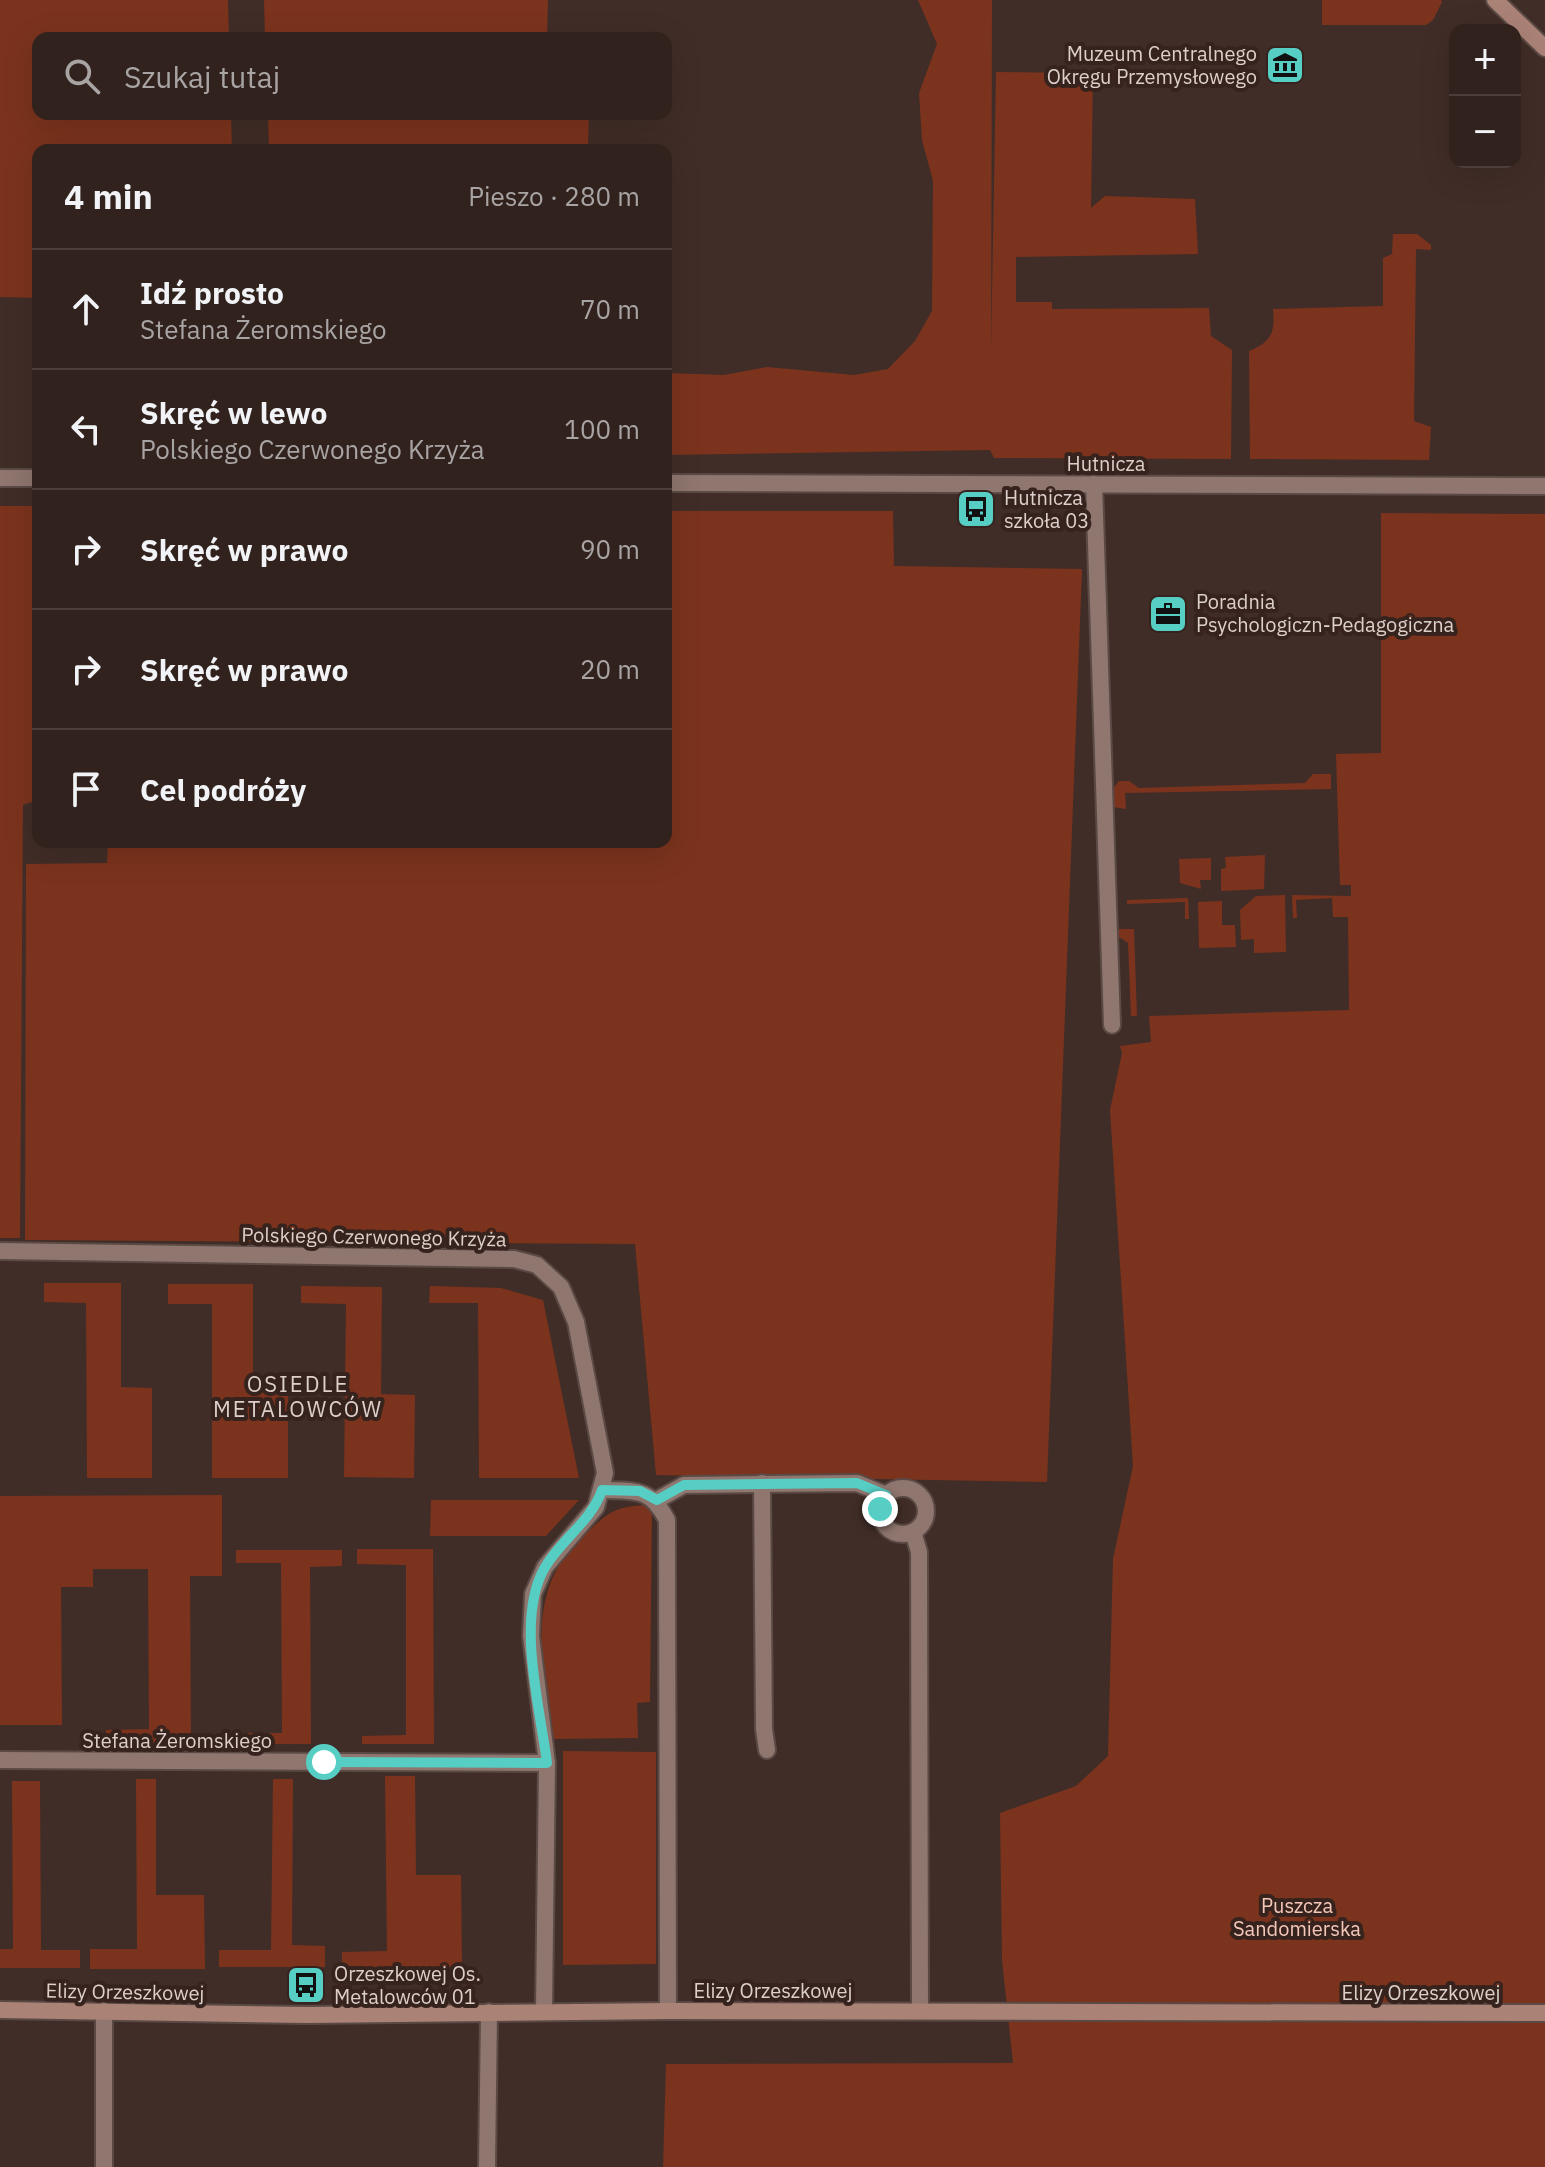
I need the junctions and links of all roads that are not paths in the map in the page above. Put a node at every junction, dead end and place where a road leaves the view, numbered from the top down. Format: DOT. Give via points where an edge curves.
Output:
graph roads {
  1 [pos="1495,0"];
  2 [pos="1545,48"];
  3 [pos="0,478"];
  4 [pos="32,478"];
  5 [pos="672,483"];
  6 [pos="1094,484"];
  7 [pos="1545,486"];
  8 [pos="1112,1025"];
  9 [pos="0,1251"];
  10 [pos="762,1483"];
  11 [pos="602,1490"];
  12 [pos="886,1495"];
  13 [pos="657,1500"];
  14 [pos="913,1532"];
  15 [pos="767,1750"];
  16 [pos="0,1760"];
  17 [pos="547,1763"];
  18 [pos="0,2010"];
  19 [pos="104,2011"];
  20 [pos="544,2011"];
  21 [pos="668,2011"];
  22 [pos="920,2011"];
  23 [pos="489,2012"];
  24 [pos="1545,2013"];
  25 [pos="104,2167"];
  26 [pos="487,2167"];
  1 -- 2 [label="street"];
  3 -- 4 [label="street"];
  5 -- 6 [label="street, Hutnicza"];
  6 -- 7 [label="street, Hutnicza"];
  6 -- 8 [label="street"];
  9 -- 11 [label="street, Polskiego Czerwonego Krzyża" via="514,1259 537,1265 561,1287 576,1322 605,1473"];
  10 -- 12 [label="street" via="857,1483"];
  10 -- 13 [label="street" via="684,1485"];
  10 -- 15 [label="street"];
  11 -- 13 [label="street" via="640,1491"];
  11 -- 17 [label="street" via="596,1507 545,1567 533,1594 531,1636"];
  12 -- 14 [label="street" via="880,1509 884,1524 897,1533"];
  12 -- 14 [label="street" via="899,1488 919,1494 926,1515"];
  13 -- 21 [label="street" via="667,1520"];
  14 -- 22 [label="street" via="919,1552 921,1645"];
  16 -- 17 [label="street, Stefana Żeromskiego"];
  17 -- 20 [label="street"];
  18 -- 19 [label="street, Elizy Orzeszkowej"];
  19 -- 23 [label="street, Elizy Orzeszkowej"];
  19 -- 25 [label="street"];
  20 -- 21 [label="street, Elizy Orzeszkowej"];
  20 -- 23 [label="street, Elizy Orzeszkowej"];
  21 -- 22 [label="street, Elizy Orzeszkowej"];
  22 -- 24 [label="street, Elizy Orzeszkowej"];
  23 -- 26 [label="street"];
}
